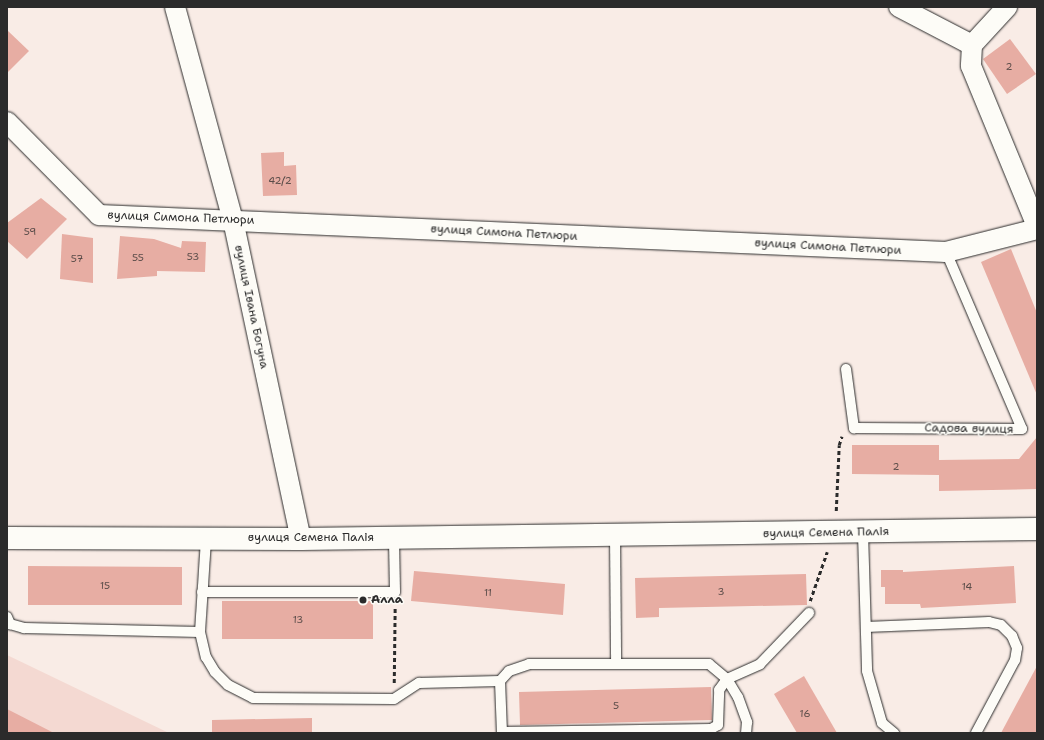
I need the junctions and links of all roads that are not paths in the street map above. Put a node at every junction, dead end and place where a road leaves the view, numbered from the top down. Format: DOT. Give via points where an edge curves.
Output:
graph roads {
  1 [pos="175,7"];
  2 [pos="899,7"];
  3 [pos="1007,7"];
  4 [pos="972,45"];
  5 [pos="7,122"];
  6 [pos="233,220"];
  7 [pos="1037,226"];
  8 [pos="1037,229"];
  9 [pos="946,252"];
  10 [pos="846,369"];
  11 [pos="1037,529"];
  12 [pos="863,533"];
  13 [pos="615,535"];
  14 [pos="7,538"];
  15 [pos="206,538"];
  16 [pos="301,538"];
  17 [pos="394,538"];
  18 [pos="202,592"];
  19 [pos="809,614"];
  20 [pos="7,617"];
  21 [pos="866,627"];
  22 [pos="200,632"];
  23 [pos="616,662"];
  24 [pos="727,679"];
  25 [pos="500,680"];
  26 [pos="502,733"];
  27 [pos="746,733"];
  28 [pos="894,733"];
  29 [pos="976,733"];
  1 -- 6 [label="street, вулиця Івана Богуна"];
  2 -- 4 [label="street"];
  3 -- 4 [label="street"];
  4 -- 7 [label="street" via="971,66"];
  5 -- 6 [label="street, вулиця Симона Петлюри" via="100,215"];
  6 -- 9 [label="street, вулиця Симона Петлюри"];
  6 -- 16 [label="street, вулиця Івана Богуна"];
  8 -- 9 [label="street, вулиця Симона Петлюри"];
  9 -- 10 [label="lane, Садова вулиця" via="1022,429 854,428"];
  11 -- 12 [label="street, вулиця Семена Палія"];
  12 -- 13 [label="street, вулиця Семена Палія"];
  12 -- 21 [label="lane"];
  13 -- 17 [label="street, вулиця Семена Палія"];
  13 -- 23 [label="lane"];
  14 -- 15 [label="street, вулиця Семена Палія"];
  15 -- 16 [label="street, вулиця Семена Палія"];
  15 -- 18 [label="lane"];
  16 -- 17 [label="street, вулиця Семена Палія"];
  17 -- 18 [label="lane" via="395,592"];
  18 -- 22 [label="lane"];
  19 -- 24 [label="lane" via="760,664"];
  20 -- 22 [label="lane" via="10,624 24,628"];
  21 -- 28 [label="lane" via="867,671 882,723"];
  21 -- 29 [label="lane" via="989,622 1001,625 1012,636 1017,648 1015,660"];
  22 -- 25 [label="lane" via="206,658 215,672 228,685 253,698 394,699 419,683"];
  23 -- 24 [label="lane" via="709,664"];
  23 -- 25 [label="lane" via="529,664 509,671"];
  24 -- 26 [label="lane" via="719,690 718,725 711,729"];
  24 -- 27 [label="lane" via="738,697 747,722"];
  25 -- 26 [label="lane"];
}
